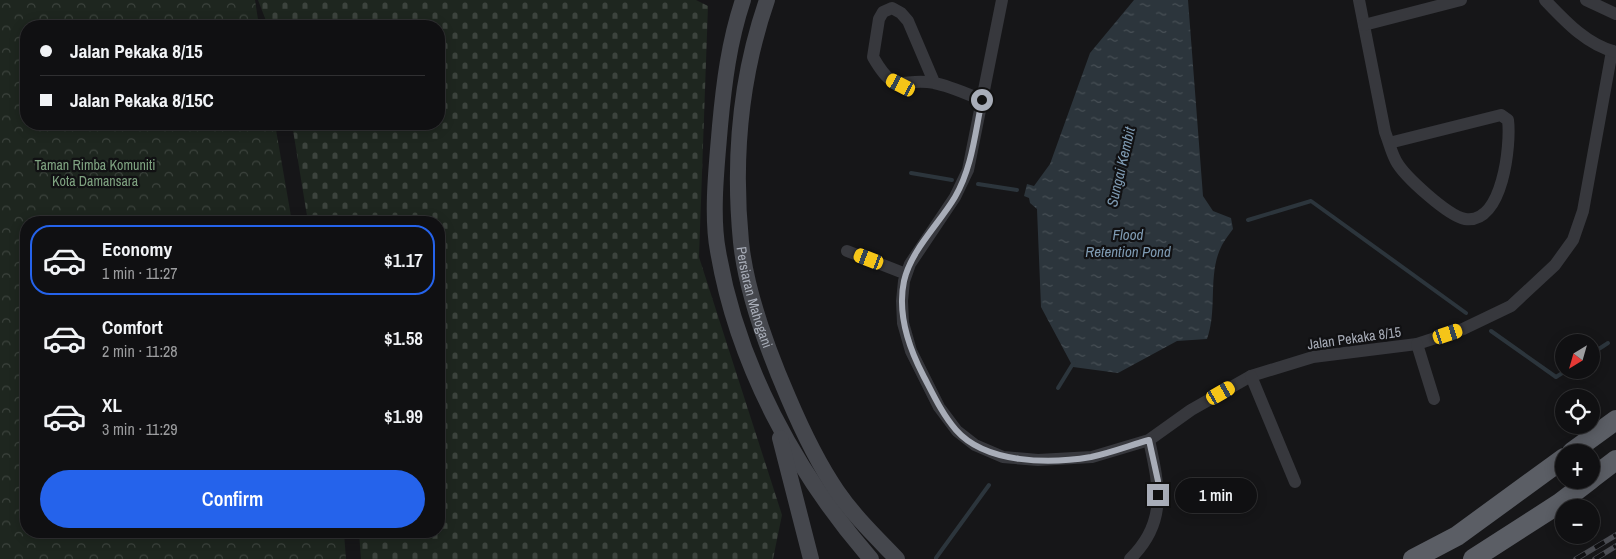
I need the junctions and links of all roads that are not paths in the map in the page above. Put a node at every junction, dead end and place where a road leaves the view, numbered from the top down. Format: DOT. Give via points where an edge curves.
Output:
graph roads {
  1 [pos="743,0"];
  2 [pos="767,0"];
  3 [pos="1002,0"];
  4 [pos="1359,0"];
  5 [pos="1461,0"];
  6 [pos="1545,0"];
  7 [pos="1586,0"];
  8 [pos="1616,14"];
  9 [pos="1364,25"];
  10 [pos="1614,51"];
  11 [pos="934,82"];
  12 [pos="982,100"];
  13 [pos="1389,143"];
  14 [pos="847,251"];
  15 [pos="906,274"];
  16 [pos="1417,344"];
  17 [pos="1251,376"];
  18 [pos="1434,399"];
  19 [pos="1616,420"];
  20 [pos="776,421"];
  21 [pos="1149,440"];
  22 [pos="1583,444"];
  23 [pos="1616,460"];
  24 [pos="1555,465"];
  25 [pos="1616,469"];
  26 [pos="1600,473"];
  27 [pos="1294,482"];
  28 [pos="1579,489"];
  29 [pos="1565,499"];
  30 [pos="1567,499"];
  31 [pos="1555,506"];
  32 [pos="868,529"];
  33 [pos="811,559"];
  34 [pos="870,559"];
  35 [pos="897,559"];
  36 [pos="1130,559"];
  37 [pos="1413,559"];
  38 [pos="1473,559"];
  1 -- 20 [label="main road, Persiaran Mahogani" via="732,30 724,77 716,178 718,249 747,354"];
  2 -- 32 [label="main road, Persiaran Mahogani" via="745,80 739,131 741,244 772,359 807,442 837,491"];
  3 -- 12 [label="street, Jalan Pekaka 8/15"];
  4 -- 9 [label="street"];
  5 -- 9 [label="street"];
  6 -- 10 [label="street" via="1590,40"];
  7 -- 8 [label="street"];
  9 -- 13 [label="street"];
  10 -- 16 [label="street, Jalan Pekaka 8/15" via="1583,211 1573,240 1555,265 1511,306 1464,329"];
  11 -- 11 [label="street" via="908,21 892,8 883,12 873,57 891,80 901,85"];
  11 -- 12 [label="street"];
  12 -- 15 [label="street, Jalan Pekaka 8/15" via="968,170 955,198"];
  13 -- 13 [label="street" via="1396,161 1407,175 1452,214 1466,219 1478,217 1489,207 1501,187 1506,168 1508,120 1501,115"];
  14 -- 15 [label="street"];
  15 -- 21 [label="street, Jalan Pekaka 8/15" via="903,323 911,351 939,407 957,431 975,446 1003,457 1038,460 1092,457"];
  16 -- 17 [label="street, Jalan Pekaka 8/15" via="1313,357"];
  16 -- 18 [label="street"];
  17 -- 21 [label="street, Jalan Pekaka 8/15" via="1190,410"];
  17 -- 27 [label="street"];
  19 -- 22 [label="highway"];
  20 -- 33 [label="main road"];
  20 -- 34 [label="main road, Persiaran Mahogani" via="822,496"];
  21 -- 36 [label="street" via="1158,481 1158,509 1141,548"];
  23 -- 26 [label="highway"];
  24 -- 37 [label="highway" via="1457,536"];
  25 -- 30 [label="street"];
  28 -- 29 [label="highway"];
  31 -- 38 [label="highway"];
  32 -- 34 [label="street"];
  32 -- 35 [label="main road, Persiaran Mahogani"];
}
